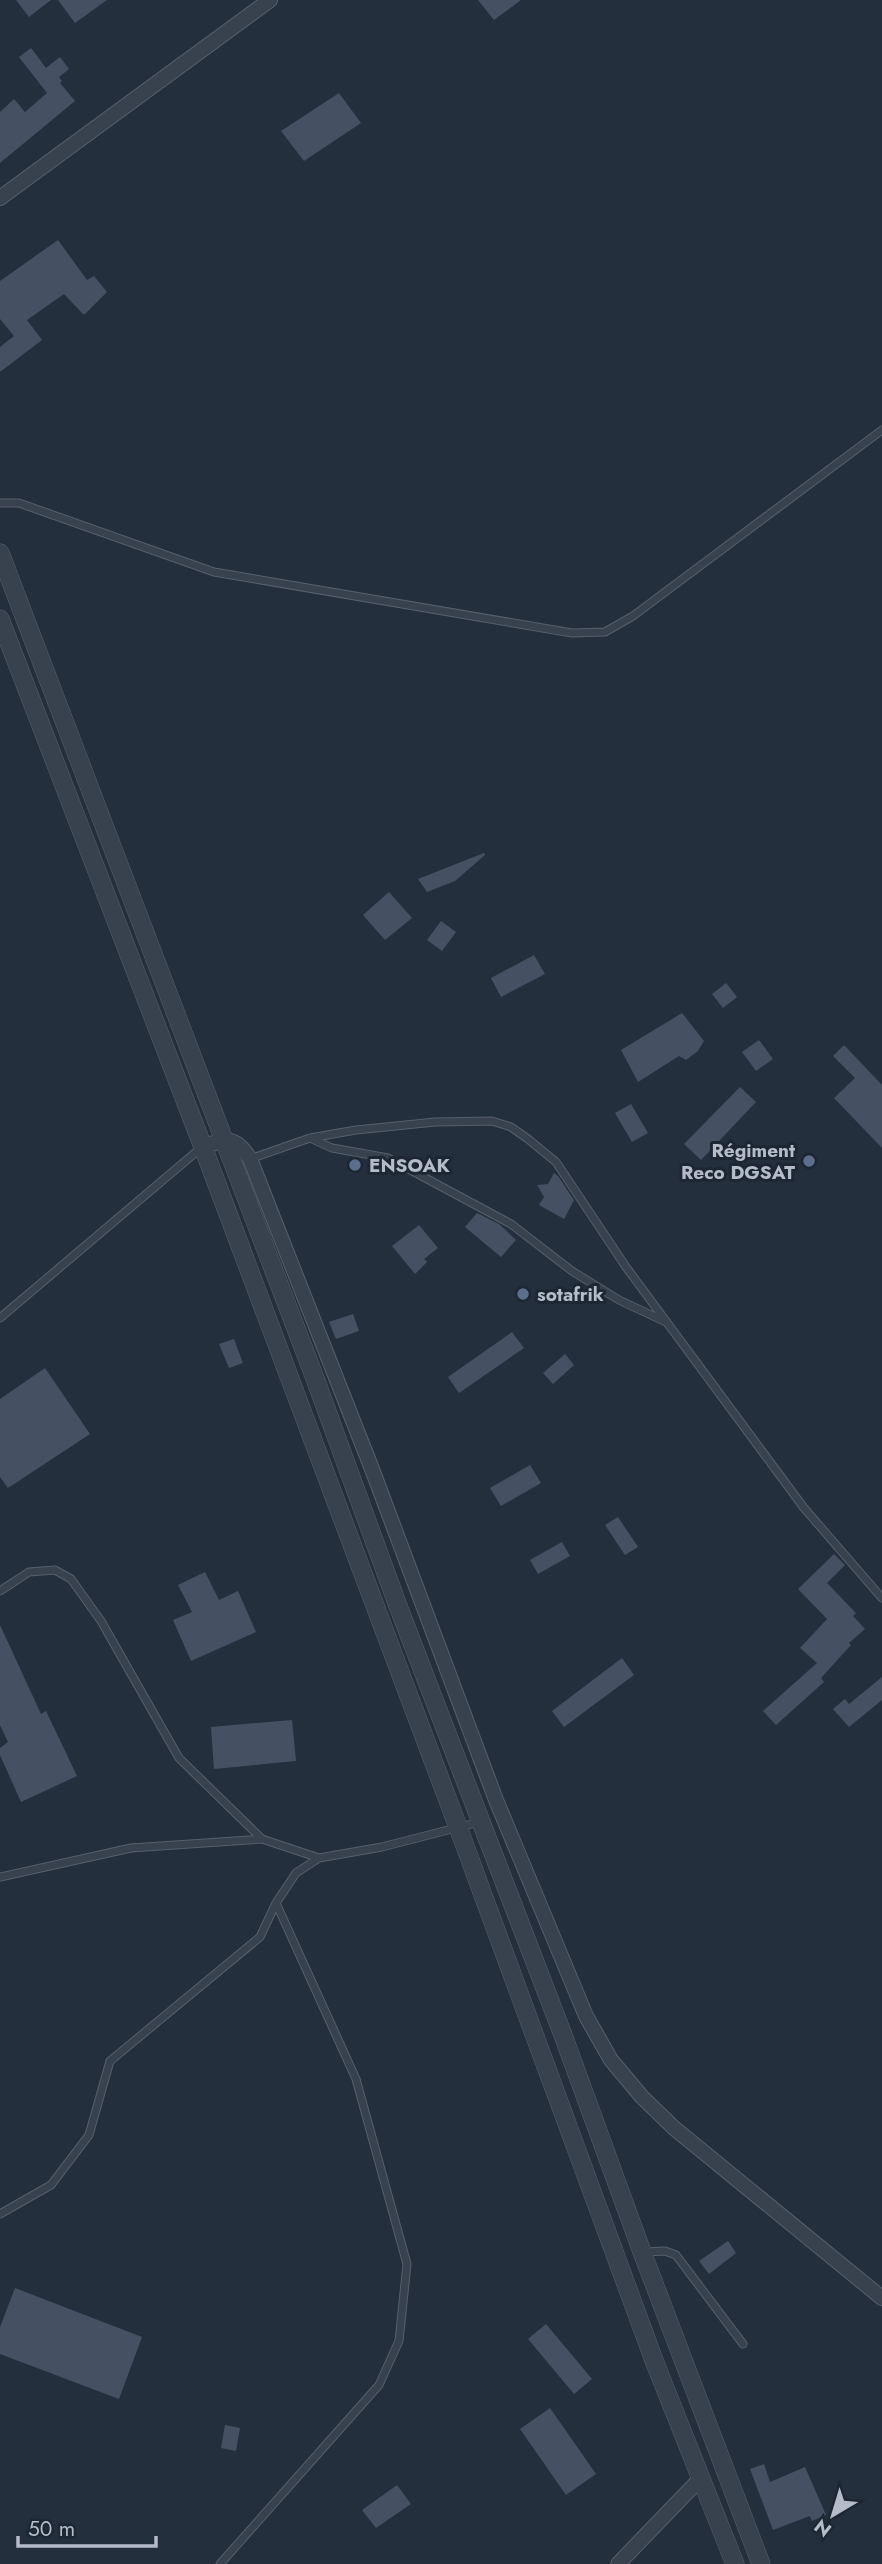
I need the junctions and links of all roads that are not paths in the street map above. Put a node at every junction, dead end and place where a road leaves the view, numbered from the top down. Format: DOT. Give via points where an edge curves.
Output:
graph roads {
  1 [pos="270,0"];
  2 [pos="0,198"];
  3 [pos="882,430"];
  4 [pos="0,503"];
  5 [pos="0,552"];
  6 [pos="0,619"];
  7 [pos="310,1138"];
  8 [pos="223,1139"];
  9 [pos="203,1147"];
  10 [pos="250,1159"];
  11 [pos="0,1318"];
  12 [pos="668,1323"];
  13 [pos="0,1591"];
  14 [pos="882,1598"];
  15 [pos="480,1821"];
  16 [pos="458,1827"];
  17 [pos="262,1839"];
  18 [pos="319,1858"];
  19 [pos="0,1877"];
  20 [pos="276,1903"];
  21 [pos="0,2214"];
  22 [pos="642,2252"];
  23 [pos="882,2298"];
  24 [pos="743,2343"];
  25 [pos="700,2479"];
  26 [pos="220,2564"];
  27 [pos="618,2564"];
  28 [pos="735,2564"];
  29 [pos="761,2564"];
  1 -- 2 [label="street"];
  3 -- 4 [label="lane" via="633,616 605,632 572,633 214,572 19,503"];
  5 -- 8 [label="street"];
  6 -- 9 [label="street"];
  7 -- 10 [label="lane"];
  7 -- 12 [label="lane" via="332,1148 388,1158 510,1224 572,1271"];
  7 -- 12 [label="lane" via="435,1122 492,1121 511,1128 555,1162"];
  8 -- 9 [label="street"];
  8 -- 10 [label="street" via="244,1149"];
  8 -- 15 [label="street"];
  9 -- 11 [label="lane"];
  9 -- 16 [label="street"];
  10 -- 23 [label="street" via="496,1800 586,2016 611,2060 674,2128"];
  12 -- 14 [label="lane" via="804,1508"];
  13 -- 17 [label="lane" via="29,1572 55,1570 71,1579 101,1621 179,1758"];
  15 -- 16 [label="lane"];
  15 -- 22 [label="street"];
  16 -- 18 [label="lane"];
  16 -- 25 [label="street"];
  17 -- 18 [label="lane"];
  17 -- 19 [label="lane" via="131,1848"];
  18 -- 20 [label="lane" via="296,1873"];
  20 -- 21 [label="lane" via="260,1937 110,2061 89,2135 51,2185"];
  20 -- 26 [label="lane" via="356,2079 407,2264 399,2341 379,2385"];
  22 -- 24 [label="lane" via="676,2255"];
  22 -- 29 [label="street"];
  25 -- 27 [label="street"];
  25 -- 28 [label="street"];
}
